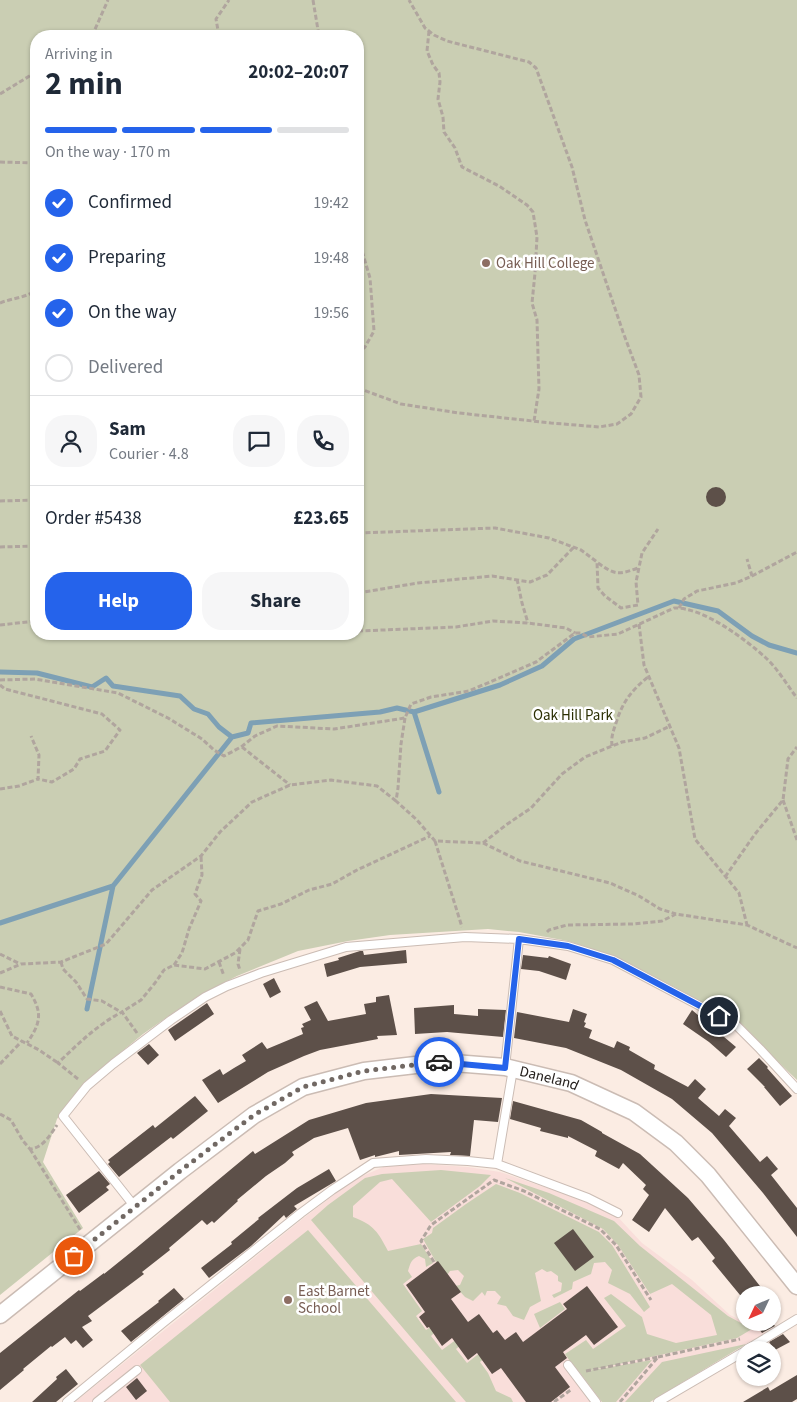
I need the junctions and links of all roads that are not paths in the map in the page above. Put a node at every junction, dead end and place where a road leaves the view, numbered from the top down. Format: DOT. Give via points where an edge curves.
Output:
graph roads {
  1 [pos="519,939"];
  2 [pos="509,1068"];
  3 [pos="797,1089"];
  4 [pos="497,1164"];
  5 [pos="134,1207"];
  6 [pos="618,1213"];
  7 [pos="797,1286"];
  8 [pos="0,1315"];
  9 [pos="797,1319"];
  10 [pos="761,1341"];
  11 [pos="736,1356"];
  12 [pos="568,1366"];
  13 [pos="137,1370"];
  14 [pos="67,1402"];
  15 [pos="97,1402"];
  16 [pos="596,1402"];
  17 [pos="658,1402"];
  1 -- 2 [label="lane"];
  1 -- 3 [label="lane" via="568,946 613,960 736,1025"];
  1 -- 5 [label="lane" via="465,937 346,947 261,972 205,997 87,1086 63,1116"];
  2 -- 4 [label="lane"];
  2 -- 5 [label="street, Daneland" via="441,1062 364,1071 303,1087 254,1115"];
  2 -- 7 [label="street, Daneland" via="571,1083 634,1112 676,1143 708,1175"];
  4 -- 6 [label="lane" via="588,1198"];
  4 -- 14 [label="lane" via="426,1159 373,1163 301,1213"];
  5 -- 8 [label="street, Daneland"];
  9 -- 10 [label="lane"];
  11 -- 17 [label="lane"];
  12 -- 16 [label="lane"];
  13 -- 15 [label="lane"];
}
